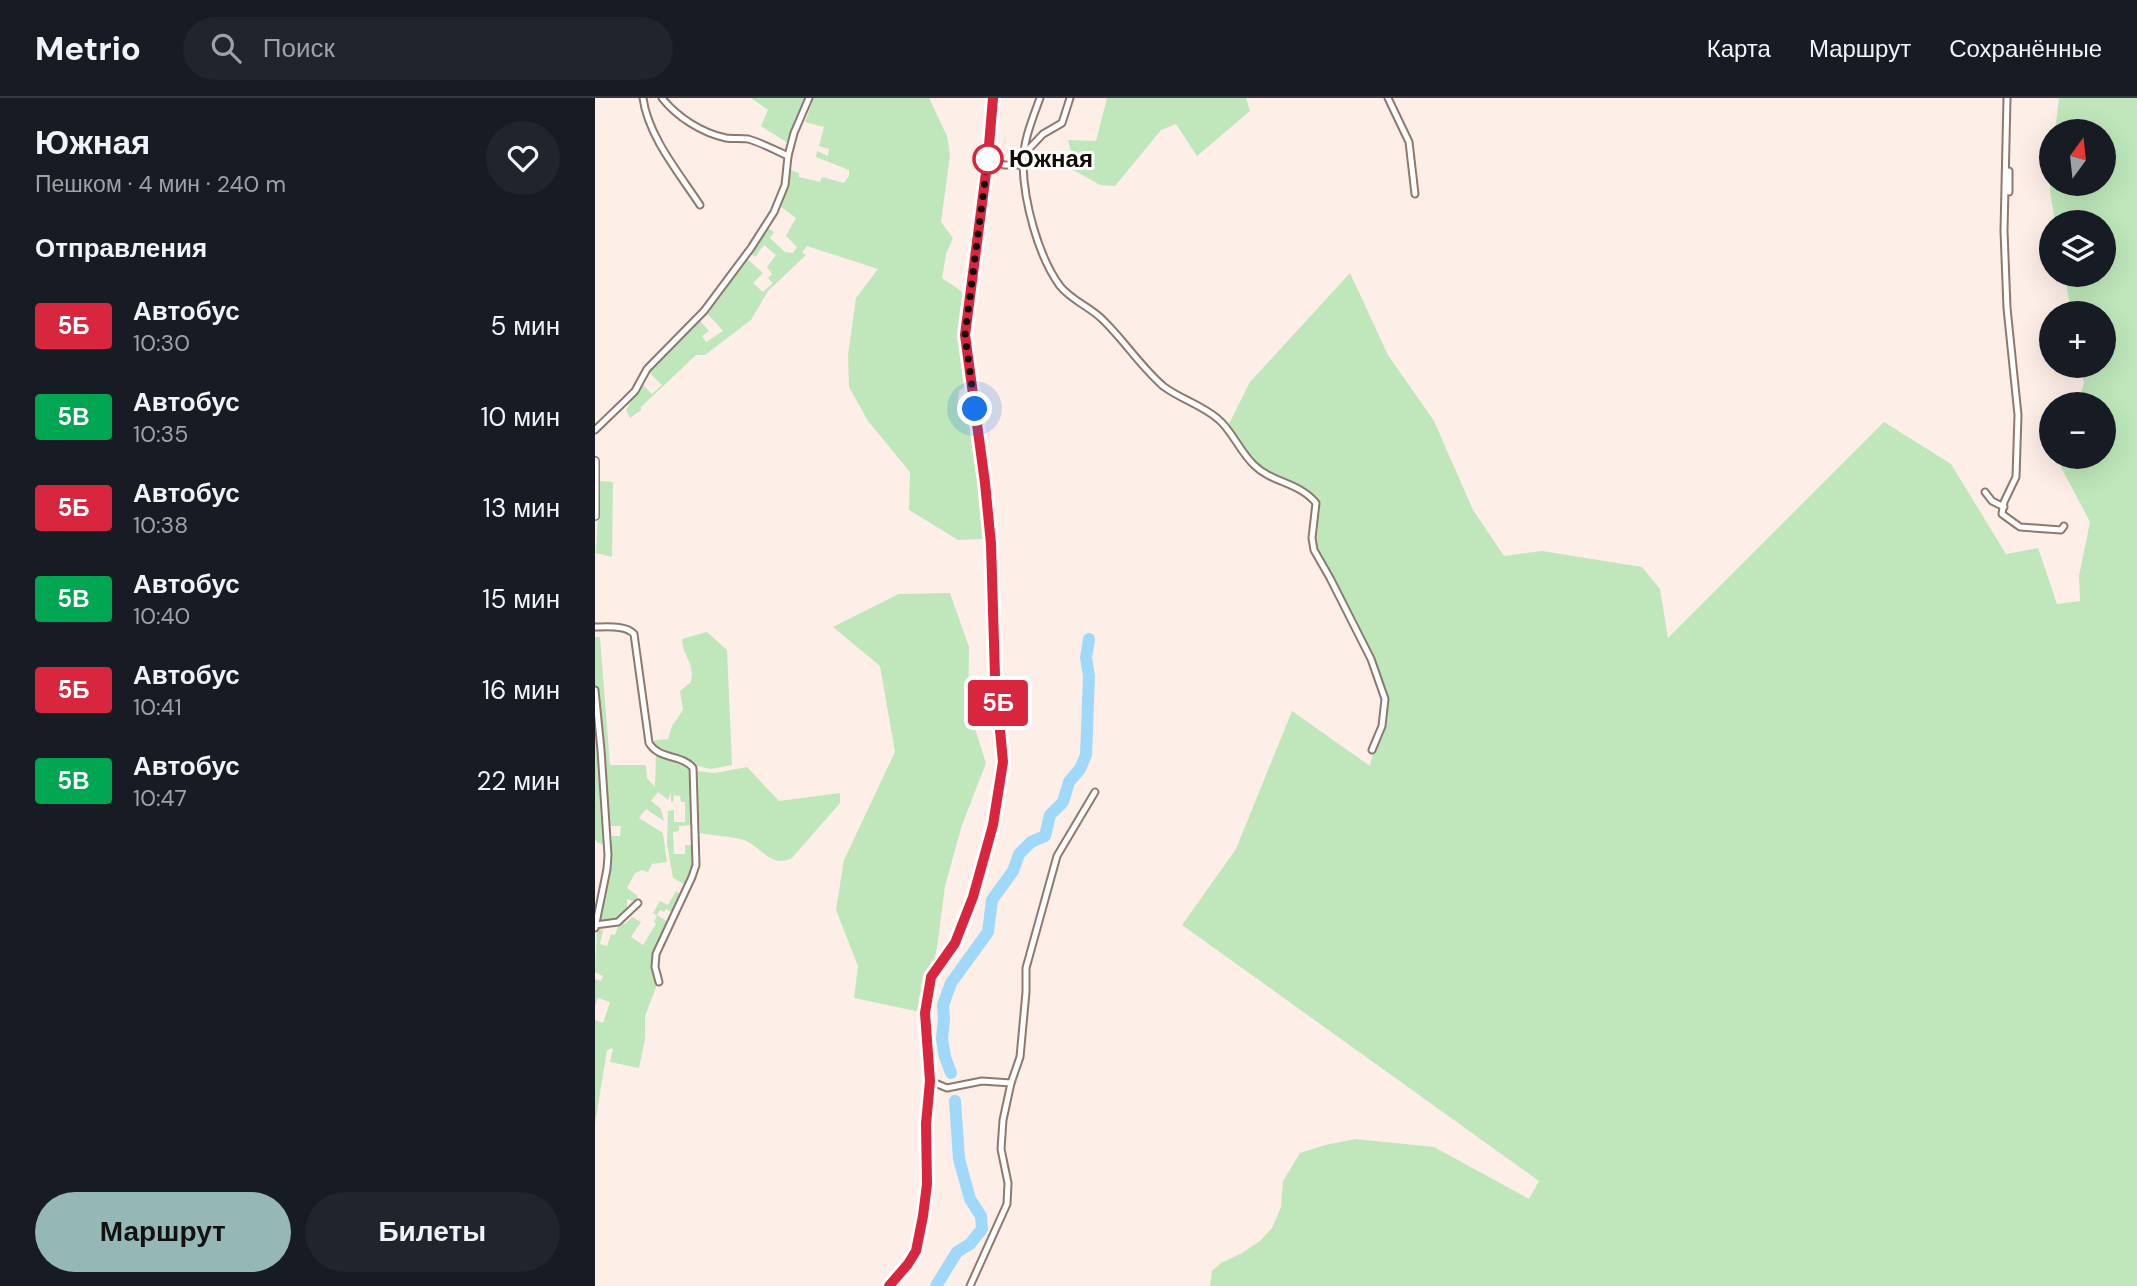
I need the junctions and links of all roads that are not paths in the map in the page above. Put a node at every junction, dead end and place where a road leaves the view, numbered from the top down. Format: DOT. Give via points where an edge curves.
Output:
graph roads {
  1 [pos="643,98"];
  2 [pos="662,98"];
  3 [pos="809,98"];
  4 [pos="993,98"];
  5 [pos="1040,98"];
  6 [pos="1070,98"];
  7 [pos="1388,98"];
  8 [pos="2009,98"];
  9 [pos="1024,154"];
  10 [pos="788,156"];
  11 [pos="988,157"];
  12 [pos="1023,165"];
  13 [pos="2009,192"];
  14 [pos="1415,194"];
  15 [pos="700,205"];
  16 [pos="595,430"];
  17 [pos="595,461"];
  18 [pos="1985,492"];
  19 [pos="2004,507"];
  20 [pos="595,516"];
  21 [pos="2064,526"];
  22 [pos="595,627"];
  23 [pos="595,690"];
  24 [pos="1372,751"];
  25 [pos="1095,792"];
  26 [pos="638,904"];
  27 [pos="595,926"];
  28 [pos="659,982"];
  29 [pos="930,1081"];
  30 [pos="1011,1083"];
  31 [pos="889,1286"];
  32 [pos="970,1286"];
  1 -- 15 [label="street" via="656,135"];
  2 -- 10 [label="street" via="689,122 710,132 746,139"];
  3 -- 10 [label="street"];
  4 -- 11 [label="street"];
  5 -- 9 [label="street"];
  6 -- 9 [label="street" via="1062,123"];
  7 -- 14 [label="street" via="1409,142"];
  8 -- 13 [label="street"];
  8 -- 19 [label="street" via="2004,231 2018,415 2016,477"];
  9 -- 12 [label="street"];
  10 -- 16 [label="street" via="778,203 751,248 704,311"];
  11 -- 12 [label="street"];
  11 -- 29 [label="street" via="965,335 985,483 1003,762 993,825 973,897 955,943 931,977 925,1013"];
  12 -- 24 [label="street" via="1037,239 1062,289 1100,317 1164,386 1220,420 1254,466 1290,482 1316,503 1314,550 1371,659 1385,699 1382,726"];
  17 -- 20 [label="street"];
  18 -- 19 [label="street"];
  19 -- 21 [label="street" via="2002,514 2019,527 2061,530"];
  22 -- 28 [label="street" via="625,628 633,634 649,743 657,752 692,768 696,865 656,954"];
  23 -- 27 [label="street" via="608,855"];
  25 -- 30 [label="street" via="1056,856 1026,968 1020,1057"];
  26 -- 27 [label="street" via="618,922"];
  29 -- 30 [label="street" via="947,1088 982,1081"];
  29 -- 31 [label="street" via="927,1184 920,1235 916,1251"];
  30 -- 32 [label="street" via="1001,1149 1007,1204"];
}
